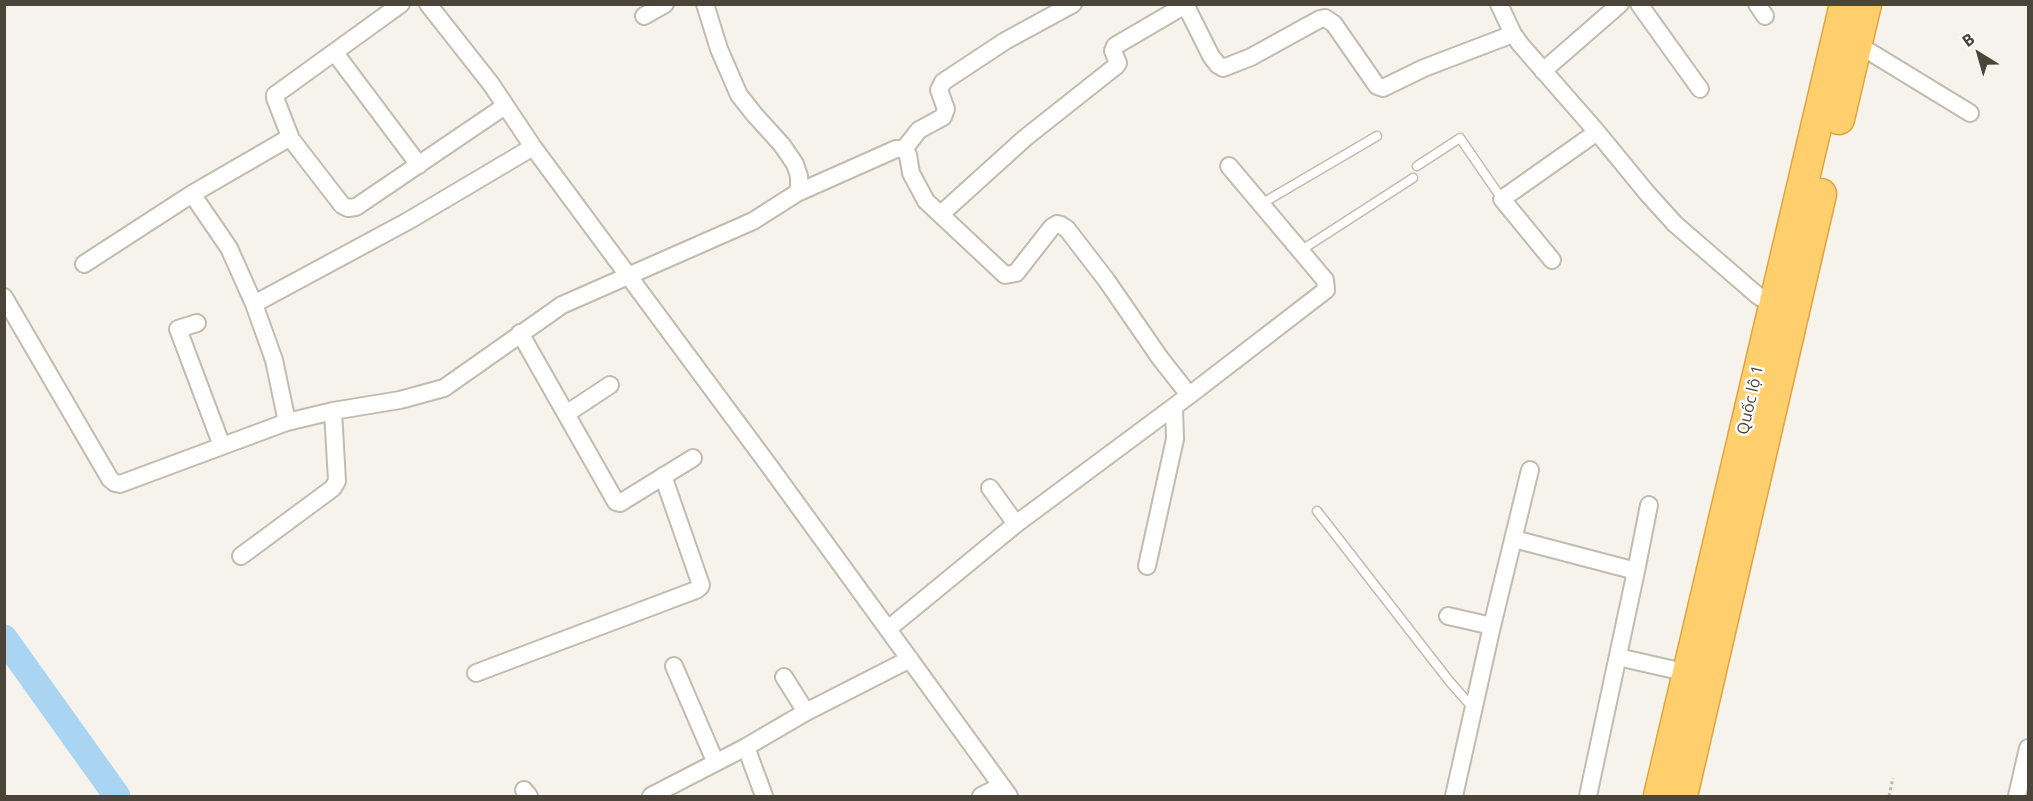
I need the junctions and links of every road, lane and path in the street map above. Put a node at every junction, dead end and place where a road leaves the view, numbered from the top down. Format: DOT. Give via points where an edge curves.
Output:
graph roads {
  1 [pos="401,4"];
  2 [pos="665,4"];
  3 [pos="705,4"];
  4 [pos="1073,4"];
  5 [pos="1499,4"];
  6 [pos="1620,4"];
  7 [pos="1639,4"];
  8 [pos="1845,4"];
  9 [pos="1866,4"];
  10 [pos="430,5"];
  11 [pos="1185,5"];
  12 [pos="644,16"];
  13 [pos="1513,34"];
  14 [pos="1857,44"];
  15 [pos="335,53"];
  16 [pos="1543,71"];
  17 [pos="1700,88"];
  18 [pos="505,106"];
  19 [pos="1970,113"];
  20 [pos="1597,132"];
  21 [pos="1377,136"];
  22 [pos="291,139"];
  23 [pos="533,147"];
  24 [pos="904,149"];
  25 [pos="419,165"];
  26 [pos="1229,166"];
  27 [pos="1417,166"];
  28 [pos="1413,178"];
  29 [pos="797,193"];
  30 [pos="192,194"];
  31 [pos="1503,199"];
  32 [pos="1261,204"];
  33 [pos="941,214"];
  34 [pos="1299,251"];
  35 [pos="1552,260"];
  36 [pos="84,264"];
  37 [pos="628,277"];
  38 [pos="4,297"];
  39 [pos="254,304"];
  40 [pos="1774,306"];
  41 [pos="197,323"];
  42 [pos="520,333"];
  43 [pos="610,386"];
  44 [pos="1191,394"];
  45 [pos="1174,407"];
  46 [pos="333,411"];
  47 [pos="566,414"];
  48 [pos="287,422"];
  49 [pos="222,446"];
  50 [pos="693,458"];
  51 [pos="1530,470"];
  52 [pos="663,476"];
  53 [pos="990,489"];
  54 [pos="1648,505"];
  55 [pos="1317,511"];
  56 [pos="1016,524"];
  57 [pos="1514,539"];
  58 [pos="241,556"];
  59 [pos="1147,566"];
  60 [pos="1636,571"];
  61 [pos="1448,616"];
  62 [pos="1492,626"];
  63 [pos="888,629"];
  64 [pos="1618,657"];
  65 [pos="910,659"];
  66 [pos="674,666"];
  67 [pos="476,673"];
  68 [pos="1688,673"];
  69 [pos="784,677"];
  70 [pos="1474,708"];
  71 [pos="806,712"];
  72 [pos="746,747"];
  73 [pos="2028,748"];
  74 [pos="715,762"];
  75 [pos="1893,778"];
  76 [pos="1005,791"];
  77 [pos="651,796"];
  78 [pos="764,796"];
  79 [pos="981,796"];
  80 [pos="1454,796"];
  81 [pos="1588,796"];
  82 [pos="1659,796"];
  83 [pos="1682,796"];
  84 [pos="1889,796"];
  85 [pos="2017,796"];
  1 -- 15 [label="street"];
  2 -- 12 [label="street"];
  3 -- 29 [label="street" via="739,95 795,164 799,176"];
  4 -- 24 [label="street" via="1005,41 943,82 939,90 946,109 943,117 919,130"];
  5 -- 13 [label="street"];
  6 -- 16 [label="street"];
  7 -- 17 [label="street"];
  8 -- 40 [label="highway, Quốc lộ 1"];
  9 -- 14 [label="highway, Quốc lộ 1"];
  10 -- 18 [label="street"];
  11 -- 13 [label="street" via="1211,56 1223,68 1262,52 1320,19 1329,20 1379,88"];
  11 -- 33 [label="street" via="1118,44 1113,51 1116,66 1025,138"];
  13 -- 16 [label="street"];
  14 -- 19 [label="street"];
  14 -- 83 [label="highway, Quốc lộ 1"];
  15 -- 22 [label="street" via="275,95"];
  15 -- 25 [label="street"];
  16 -- 20 [label="street"];
  18 -- 23 [label="street"];
  18 -- 25 [label="street"];
  20 -- 31 [label="street"];
  20 -- 40 [label="street" via="1676,224"];
  21 -- 32 [label="lane"];
  22 -- 25 [label="street" via="337,200 348,208 356,207"];
  22 -- 30 [label="street"];
  23 -- 37 [label="street"];
  23 -- 39 [label="street" via="408,221"];
  24 -- 29 [label="street" via="896,149"];
  24 -- 33 [label="street" via="922,195"];
  26 -- 32 [label="street"];
  27 -- 31 [label="lane" via="1460,138"];
  28 -- 34 [label="lane"];
  29 -- 37 [label="street" via="753,221"];
  30 -- 36 [label="street"];
  30 -- 39 [label="street" via="229,248"];
  31 -- 35 [label="street"];
  32 -- 34 [label="street"];
  33 -- 44 [label="street" via="1005,275 1016,273 1052,227 1057,224 1067,229 1160,358"];
  34 -- 44 [label="street" via="1325,280 1326,290"];
  37 -- 42 [label="street" via="562,305"];
  37 -- 63 [label="street"];
  38 -- 49 [label="street" via="115,483"];
  39 -- 48 [label="street" via="274,360"];
  40 -- 68 [label="highway, Quốc lộ 1"];
  41 -- 49 [label="street" via="178,329"];
  42 -- 46 [label="street" via="444,388"];
  42 -- 47 [label="street"];
  43 -- 47 [label="street"];
  44 -- 45 [label="street"];
  45 -- 56 [label="street"];
  45 -- 59 [label="street" via="1175,439"];
  46 -- 48 [label="street"];
  46 -- 58 [label="street" via="337,481 333,488"];
  47 -- 52 [label="street" via="616,502"];
  48 -- 49 [label="street"];
  50 -- 52 [label="street"];
  51 -- 57 [label="street"];
  52 -- 67 [label="street" via="700,587"];
  53 -- 56 [label="street"];
  54 -- 60 [label="street"];
  55 -- 70 [label="lane"];
  56 -- 63 [label="street"];
  57 -- 60 [label="street"];
  57 -- 62 [label="street"];
  60 -- 64 [label="street"];
  61 -- 62 [label="street"];
  62 -- 70 [label="street"];
  63 -- 65 [label="street"];
  64 -- 68 [label="street"];
  64 -- 81 [label="street"];
  65 -- 71 [label="street"];
  65 -- 76 [label="street"];
  66 -- 74 [label="street"];
  68 -- 82 [label="highway, Quốc lộ 1"];
  69 -- 71 [label="street"];
  70 -- 80 [label="street"];
  71 -- 72 [label="street"];
  72 -- 74 [label="street"];
  72 -- 78 [label="street"];
  73 -- 85 [label="street"];
  74 -- 77 [label="street"];
  75 -- 84 [label="path"];
  76 -- 79 [label="street"];
}
